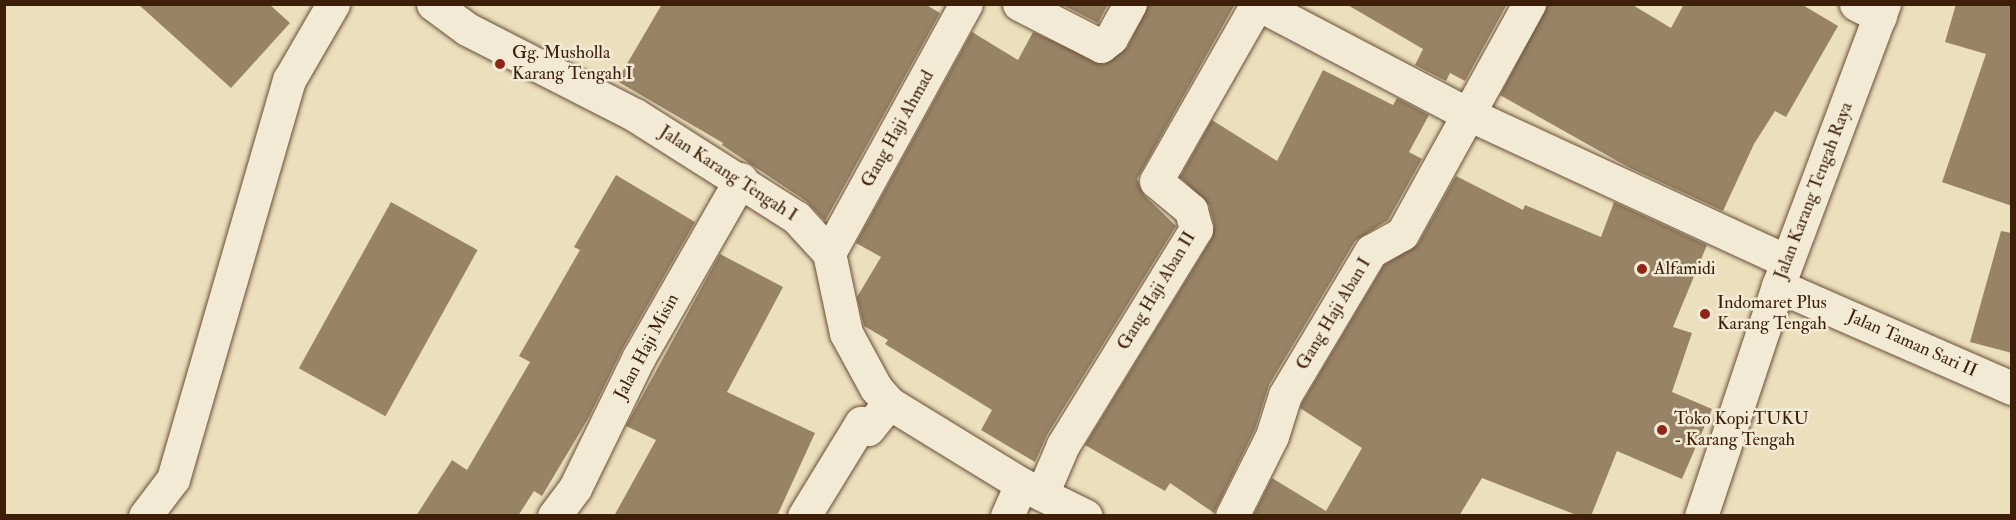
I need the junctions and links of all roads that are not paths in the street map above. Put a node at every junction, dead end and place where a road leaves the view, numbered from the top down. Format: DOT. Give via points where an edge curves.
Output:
graph roads {
  1 [pos="333,4"];
  2 [pos="433,4"];
  3 [pos="966,4"];
  4 [pos="1019,4"];
  5 [pos="1130,4"];
  6 [pos="1258,4"];
  7 [pos="1529,4"];
  8 [pos="1874,8"];
  9 [pos="1466,112"];
  10 [pos="741,179"];
  11 [pos="829,253"];
  12 [pos="1783,274"];
  13 [pos="2012,388"];
  14 [pos="889,403"];
  15 [pos="1031,489"];
  16 [pos="145,516"];
  17 [pos="554,516"];
  18 [pos="804,516"];
  19 [pos="1007,516"];
  20 [pos="1086,516"];
  21 [pos="1232,516"];
  22 [pos="1701,516"];
  1 -- 16 [label="street" via="289,80 173,479"];
  2 -- 10 [label="street, Jalan Karang Tengah I" via="467,29 635,115"];
  3 -- 11 [label="street, Gang Haji Ahmad"];
  4 -- 5 [label="street" via="1101,46 1111,38"];
  6 -- 9 [label="street, Jalan Taman Sari II"];
  6 -- 15 [label="street, Gang Haji Aban II" via="1156,181 1191,210 1196,229 1063,445"];
  7 -- 9 [label="street, Gang Haji Aban I"];
  8 -- 12 [label="street, Jalan Karang Tengah Raya"];
  9 -- 12 [label="street, Jalan Taman Sari II"];
  9 -- 21 [label="street, Gang Haji Aban I" via="1401,234 1371,251 1285,395 1272,436"];
  10 -- 11 [label="street, Jalan Karang Tengah I" via="796,217"];
  10 -- 17 [label="street, Jalan Haji Misin" via="639,357 575,488"];
  11 -- 14 [label="street" via="846,333 876,388"];
  12 -- 13 [label="street, Jalan Taman Sari II"];
  12 -- 22 [label="street, Jalan Karang Tengah Raya"];
  14 -- 15 [label="street"];
  14 -- 18 [label="street" via="868,429 861,423"];
  15 -- 19 [label="street"];
  15 -- 20 [label="street"];
}
